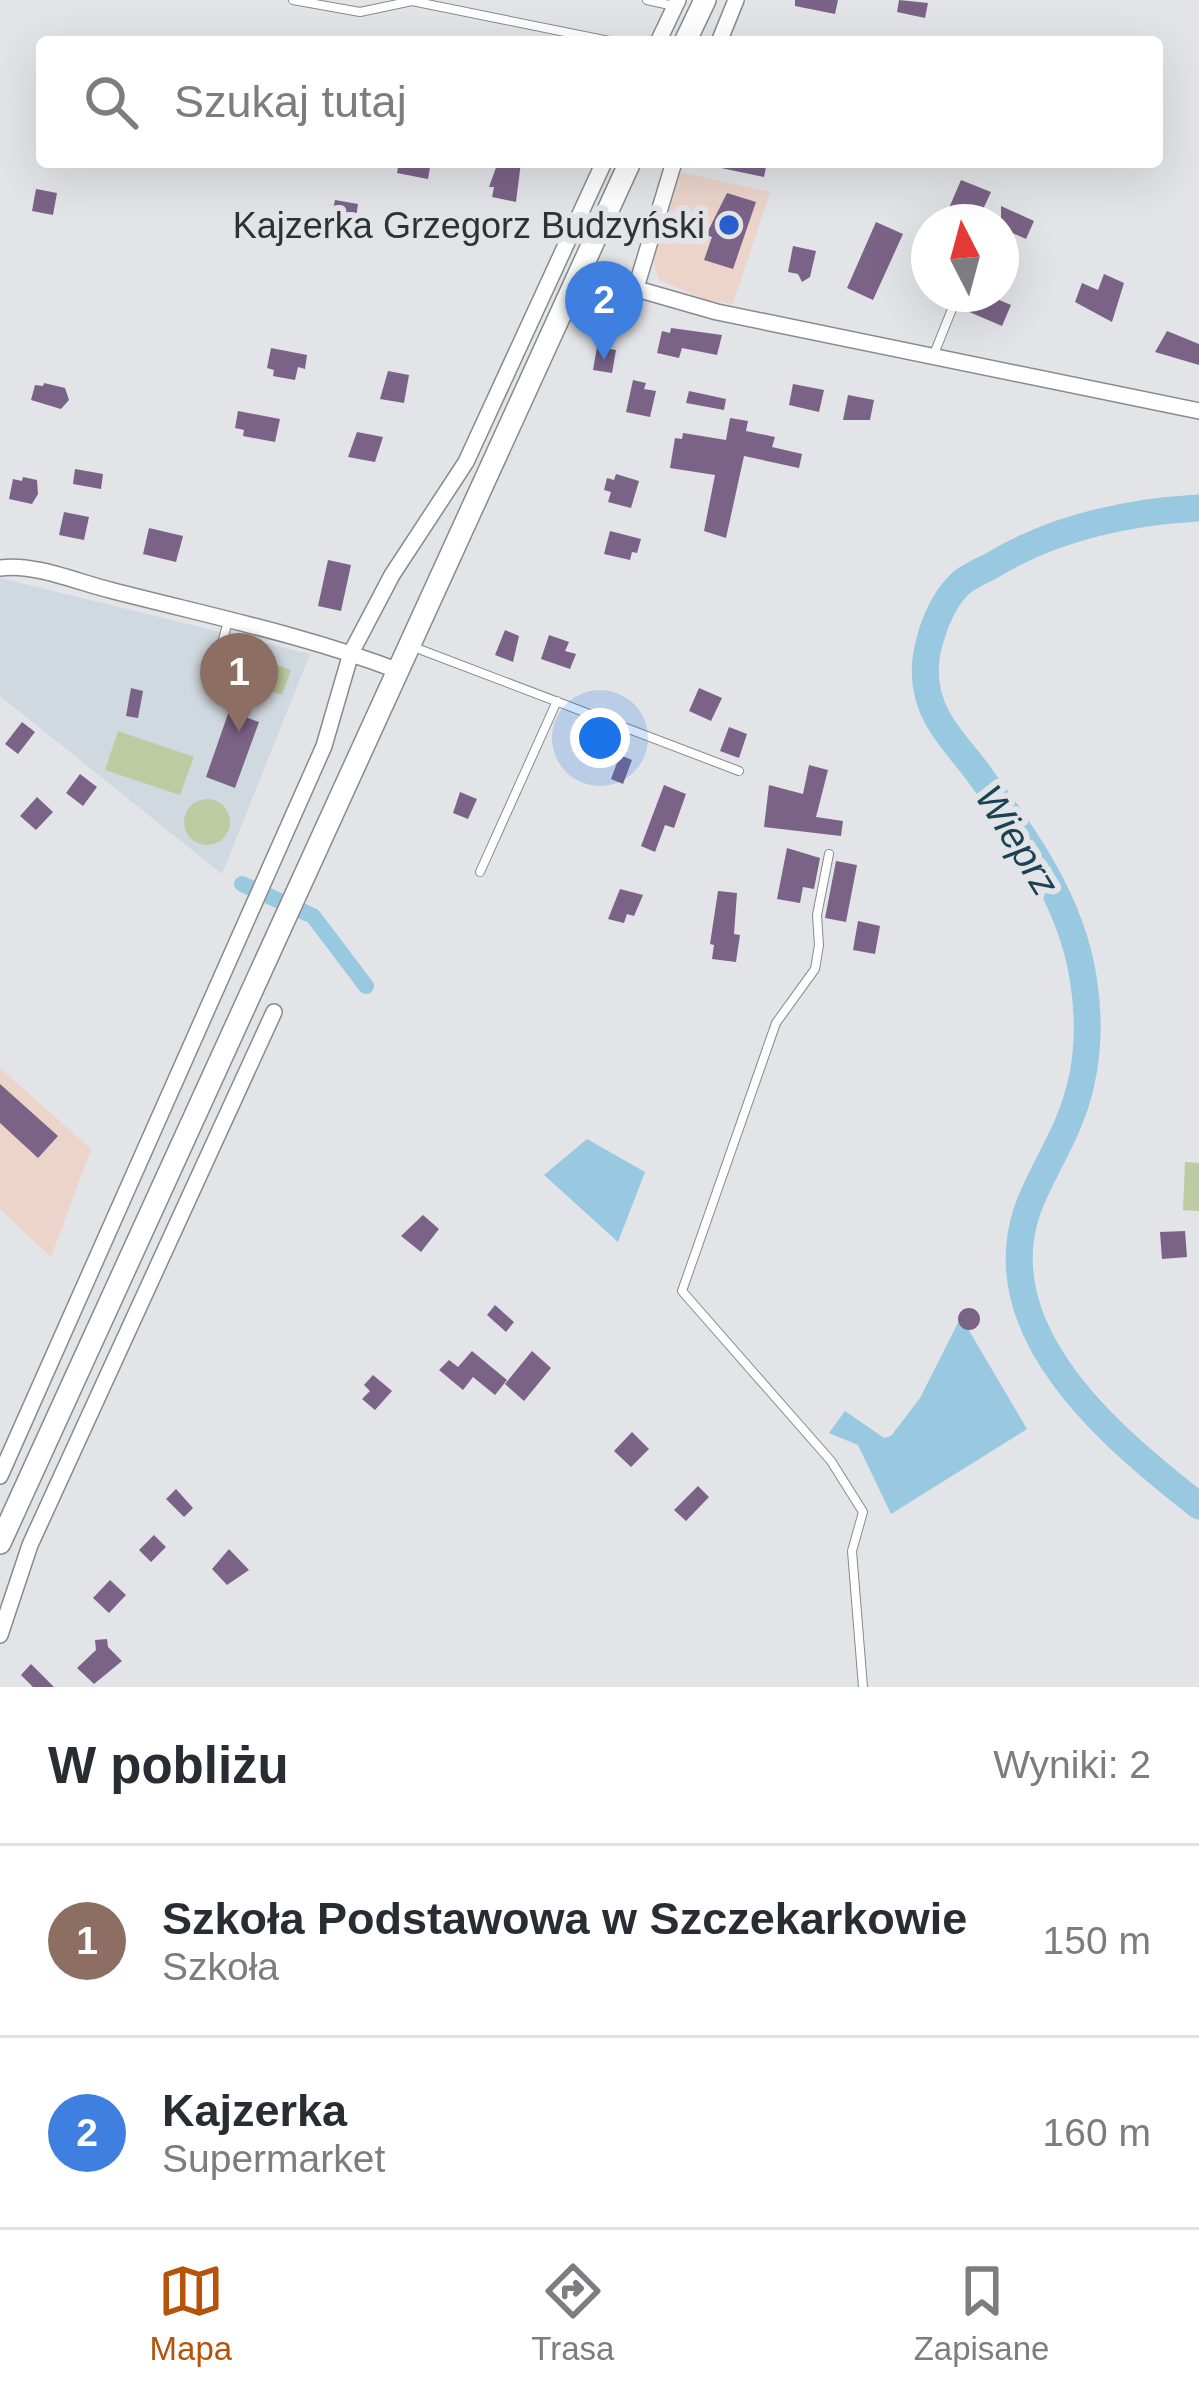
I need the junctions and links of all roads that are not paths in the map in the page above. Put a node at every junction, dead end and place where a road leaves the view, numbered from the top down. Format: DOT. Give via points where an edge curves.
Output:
graph roads {
  1 [pos="293,0"];
  2 [pos="647,0"];
  3 [pos="705,0"];
  4 [pos="736,0"];
  5 [pos="677,3"];
  6 [pos="584,36"];
  7 [pos="661,36"];
  8 [pos="689,36"];
  9 [pos="721,36"];
  10 [pos="601,168"];
  11 [pos="627,168"];
  12 [pos="672,168"];
  13 [pos="581,273"];
  14 [pos="634,291"];
  15 [pos="951,312"];
  16 [pos="933,356"];
  17 [pos="1199,411"];
  18 [pos="0,568"];
  19 [pos="228,620"];
  20 [pos="410,646"];
  21 [pos="351,653"];
  22 [pos="399,670"];
  23 [pos="210,688"];
  24 [pos="557,701"];
  25 [pos="739,771"];
  26 [pos="829,854"];
  27 [pos="480,872"];
  28 [pos="274,1012"];
  29 [pos="0,1476"];
  30 [pos="0,1543"];
  31 [pos="0,1635"];
  32 [pos="863,1687"];
  1 -- 6 [label="lane" via="360,12 412,1"];
  2 -- 5 [label="lane"];
  3 -- 8 [label="main road"];
  4 -- 9 [label="street"];
  5 -- 7 [label="street"];
  10 -- 21 [label="street" via="466,462"];
  11 -- 13 [label="main road"];
  12 -- 14 [label="street"];
  13 -- 14 [label="street"];
  13 -- 20 [label="main road"];
  14 -- 16 [label="street"];
  15 -- 16 [label="lane"];
  16 -- 17 [label="street"];
  18 -- 19 [label="street"];
  19 -- 21 [label="street"];
  19 -- 23 [label="lane"];
  20 -- 22 [label="main road"];
  20 -- 24 [label="lane"];
  21 -- 22 [label="street"];
  21 -- 29 [label="street" via="324,746"];
  22 -- 30 [label="main road"];
  24 -- 25 [label="lane"];
  24 -- 27 [label="lane"];
  26 -- 32 [label="lane" via="815,969 776,1023 682,1291 831,1461 863,1512 852,1551"];
  28 -- 31 [label="street" via="30,1545"];
}
